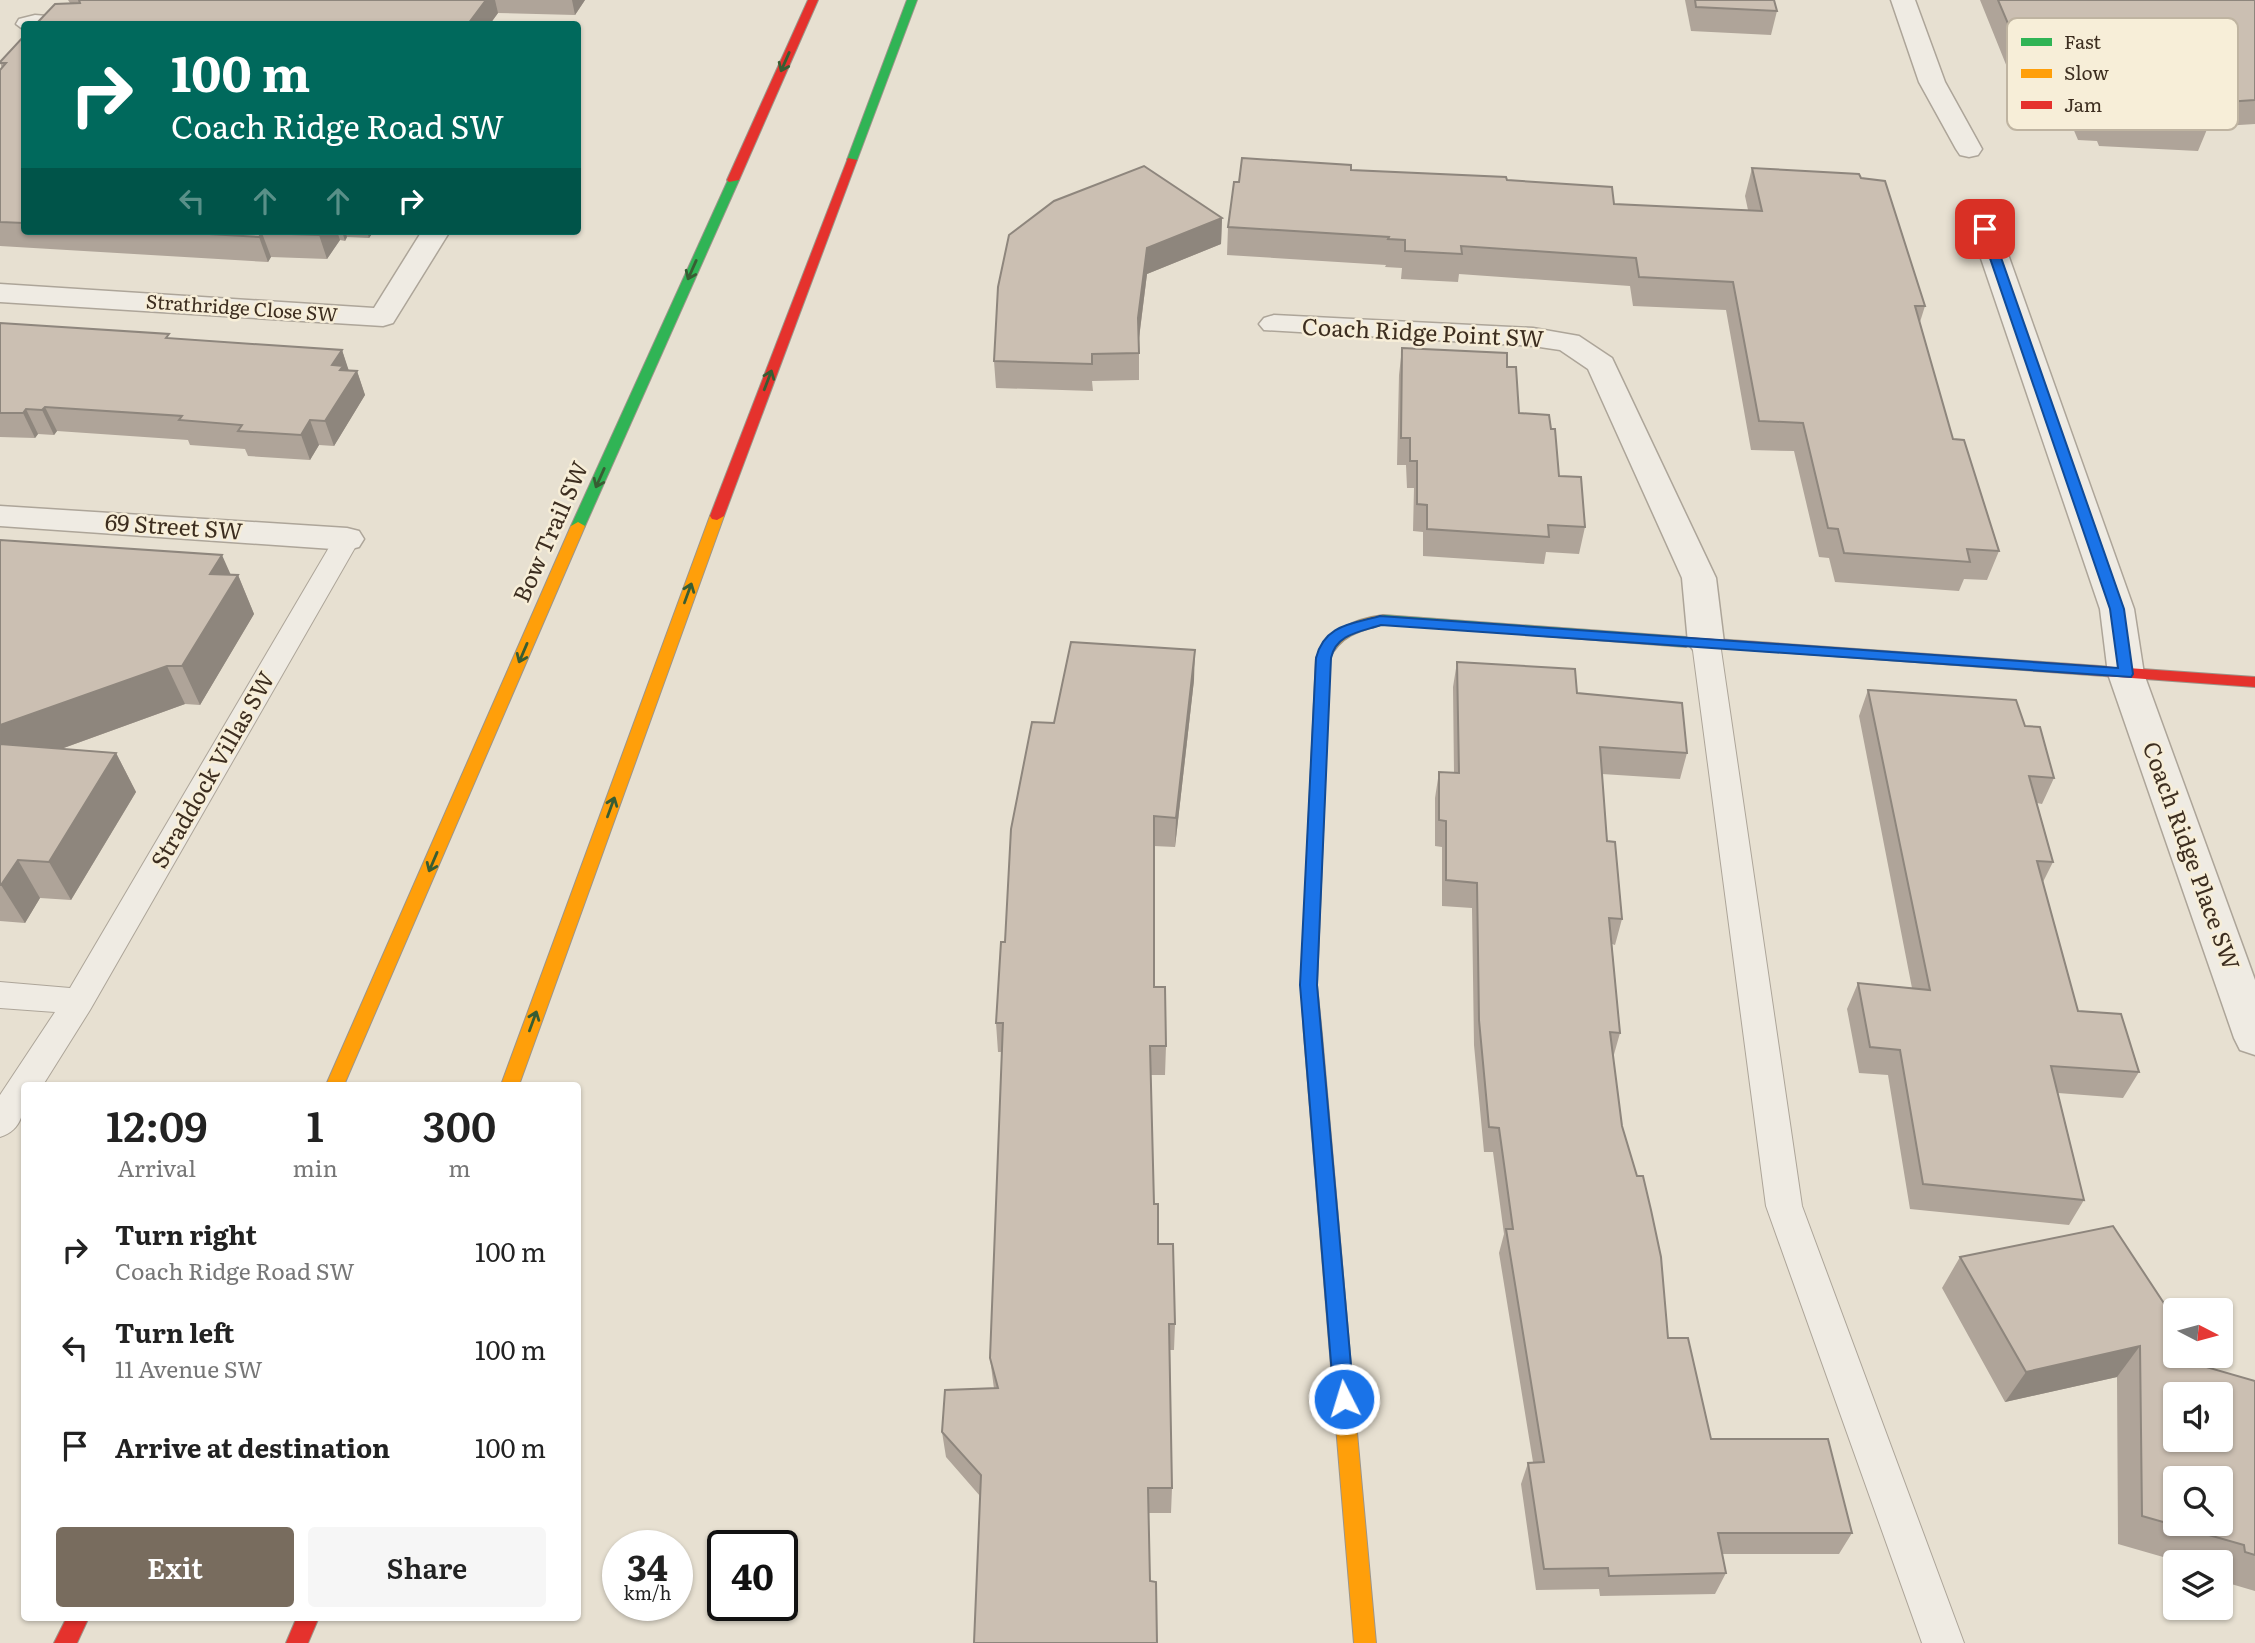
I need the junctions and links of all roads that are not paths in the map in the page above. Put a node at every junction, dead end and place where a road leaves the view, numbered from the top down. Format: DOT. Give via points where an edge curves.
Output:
graph roads {
  1 [pos="813,0"];
  2 [pos="912,0"];
  3 [pos="1903,0"];
  4 [pos="1969,149"];
  5 [pos="1985,229"];
  6 [pos="434,235"];
  7 [pos="0,293"];
  8 [pos="1274,324"];
  9 [pos="0,516"];
  10 [pos="347,539"];
  11 [pos="1706,643"];
  12 [pos="2126,674"];
  13 [pos="2255,682"];
  14 [pos="0,995"];
  15 [pos="79,1001"];
  16 [pos="2255,1038"];
  17 [pos="27,1082"];
  18 [pos="336,1082"];
  19 [pos="511,1082"];
  20 [pos="21,1091"];
  21 [pos="0,1124"];
  22 [pos="76,1621"];
  23 [pos="306,1621"];
  24 [pos="65,1643"];
  25 [pos="297,1643"];
  26 [pos="1365,1643"];
  27 [pos="1943,1643"];
  1 -- 18 [label="main road, Bow Trail SW, one-way"];
  19 -- 2 [label="main road, one-way" via="692,583"];
  3 -- 4 [label="street" via="1932,82"];
  5 -- 12 [label="street, Coach Ridge Place SW" via="2117,609"];
  6 -- 7 [label="street, Strathridge Close SW" via="383,317"];
  8 -- 11 [label="street, Coach Ridge Point SW" via="1533,337 1568,342 1601,364 1699,578"];
  9 -- 10 [label="street, 69 Street SW"];
  10 -- 15 [label="lane, Straddock Villas SW"];
  11 -- 12 [label="main road"];
  11 -- 26 [label="main road" via="1380,620 1339,633 1327,643 1309,985"];
  11 -- 27 [label="lane" via="1784,1206"];
  12 -- 13 [label="main road"];
  12 -- 16 [label="street, Coach Ridge Place SW"];
  14 -- 15 [label="lane"];
  15 -- 17 [label="lane, Straddock Villas SW"];
  20 -- 21 [label="lane, Straddock Villas SW"];
  22 -- 24 [label="main road"];
  23 -- 25 [label="main road"];
}
